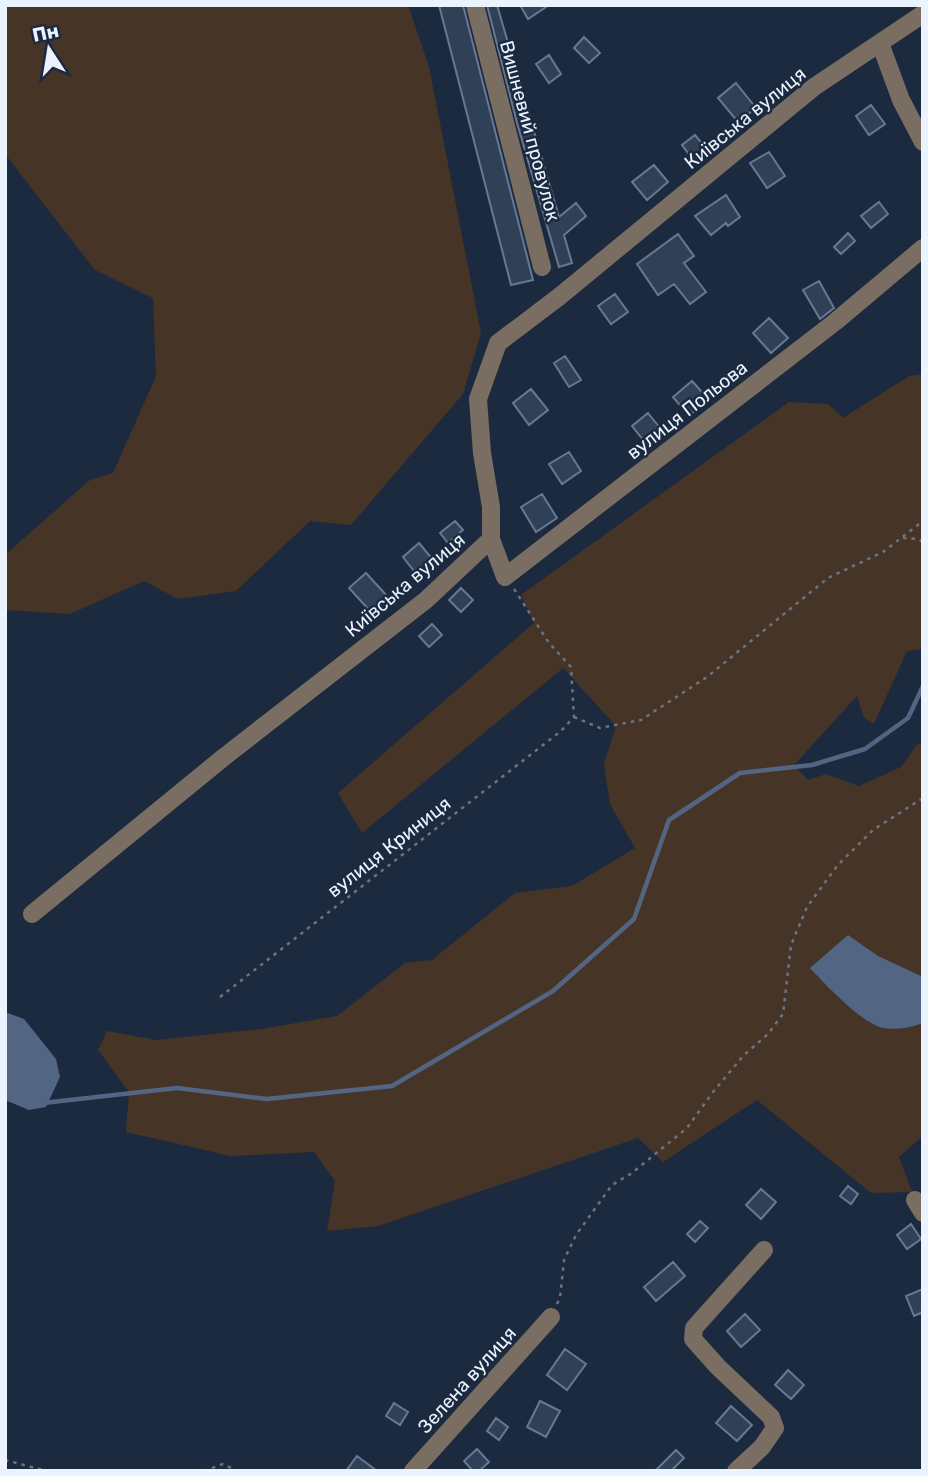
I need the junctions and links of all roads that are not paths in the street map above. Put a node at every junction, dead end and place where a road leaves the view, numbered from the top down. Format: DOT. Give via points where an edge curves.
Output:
graph roads {
  1 [pos="475,5"];
  2 [pos="923,14"];
  3 [pos="880,43"];
  4 [pos="923,142"];
  5 [pos="923,248"];
  6 [pos="542,267"];
  7 [pos="491,539"];
  8 [pos="32,914"];
  9 [pos="764,1250"];
  10 [pos="551,1317"];
  11 [pos="413,1471"];
  12 [pos="736,1471"];
  1 -- 6 [label="street, Вишневий провулок"];
  2 -- 3 [label="street, Київська вулиця"];
  3 -- 4 [label="street"];
  3 -- 7 [label="street, Київська вулиця" via="814,87 498,343 478,399"];
  5 -- 7 [label="street, вулиця Польова" via="835,322 505,577"];
  7 -- 8 [label="street, Київська вулиця" via="426,600"];
  9 -- 12 [label="street" via="694,1328 693,1339 771,1417 775,1428"];
  10 -- 11 [label="street, Зелена вулиця"];
}
